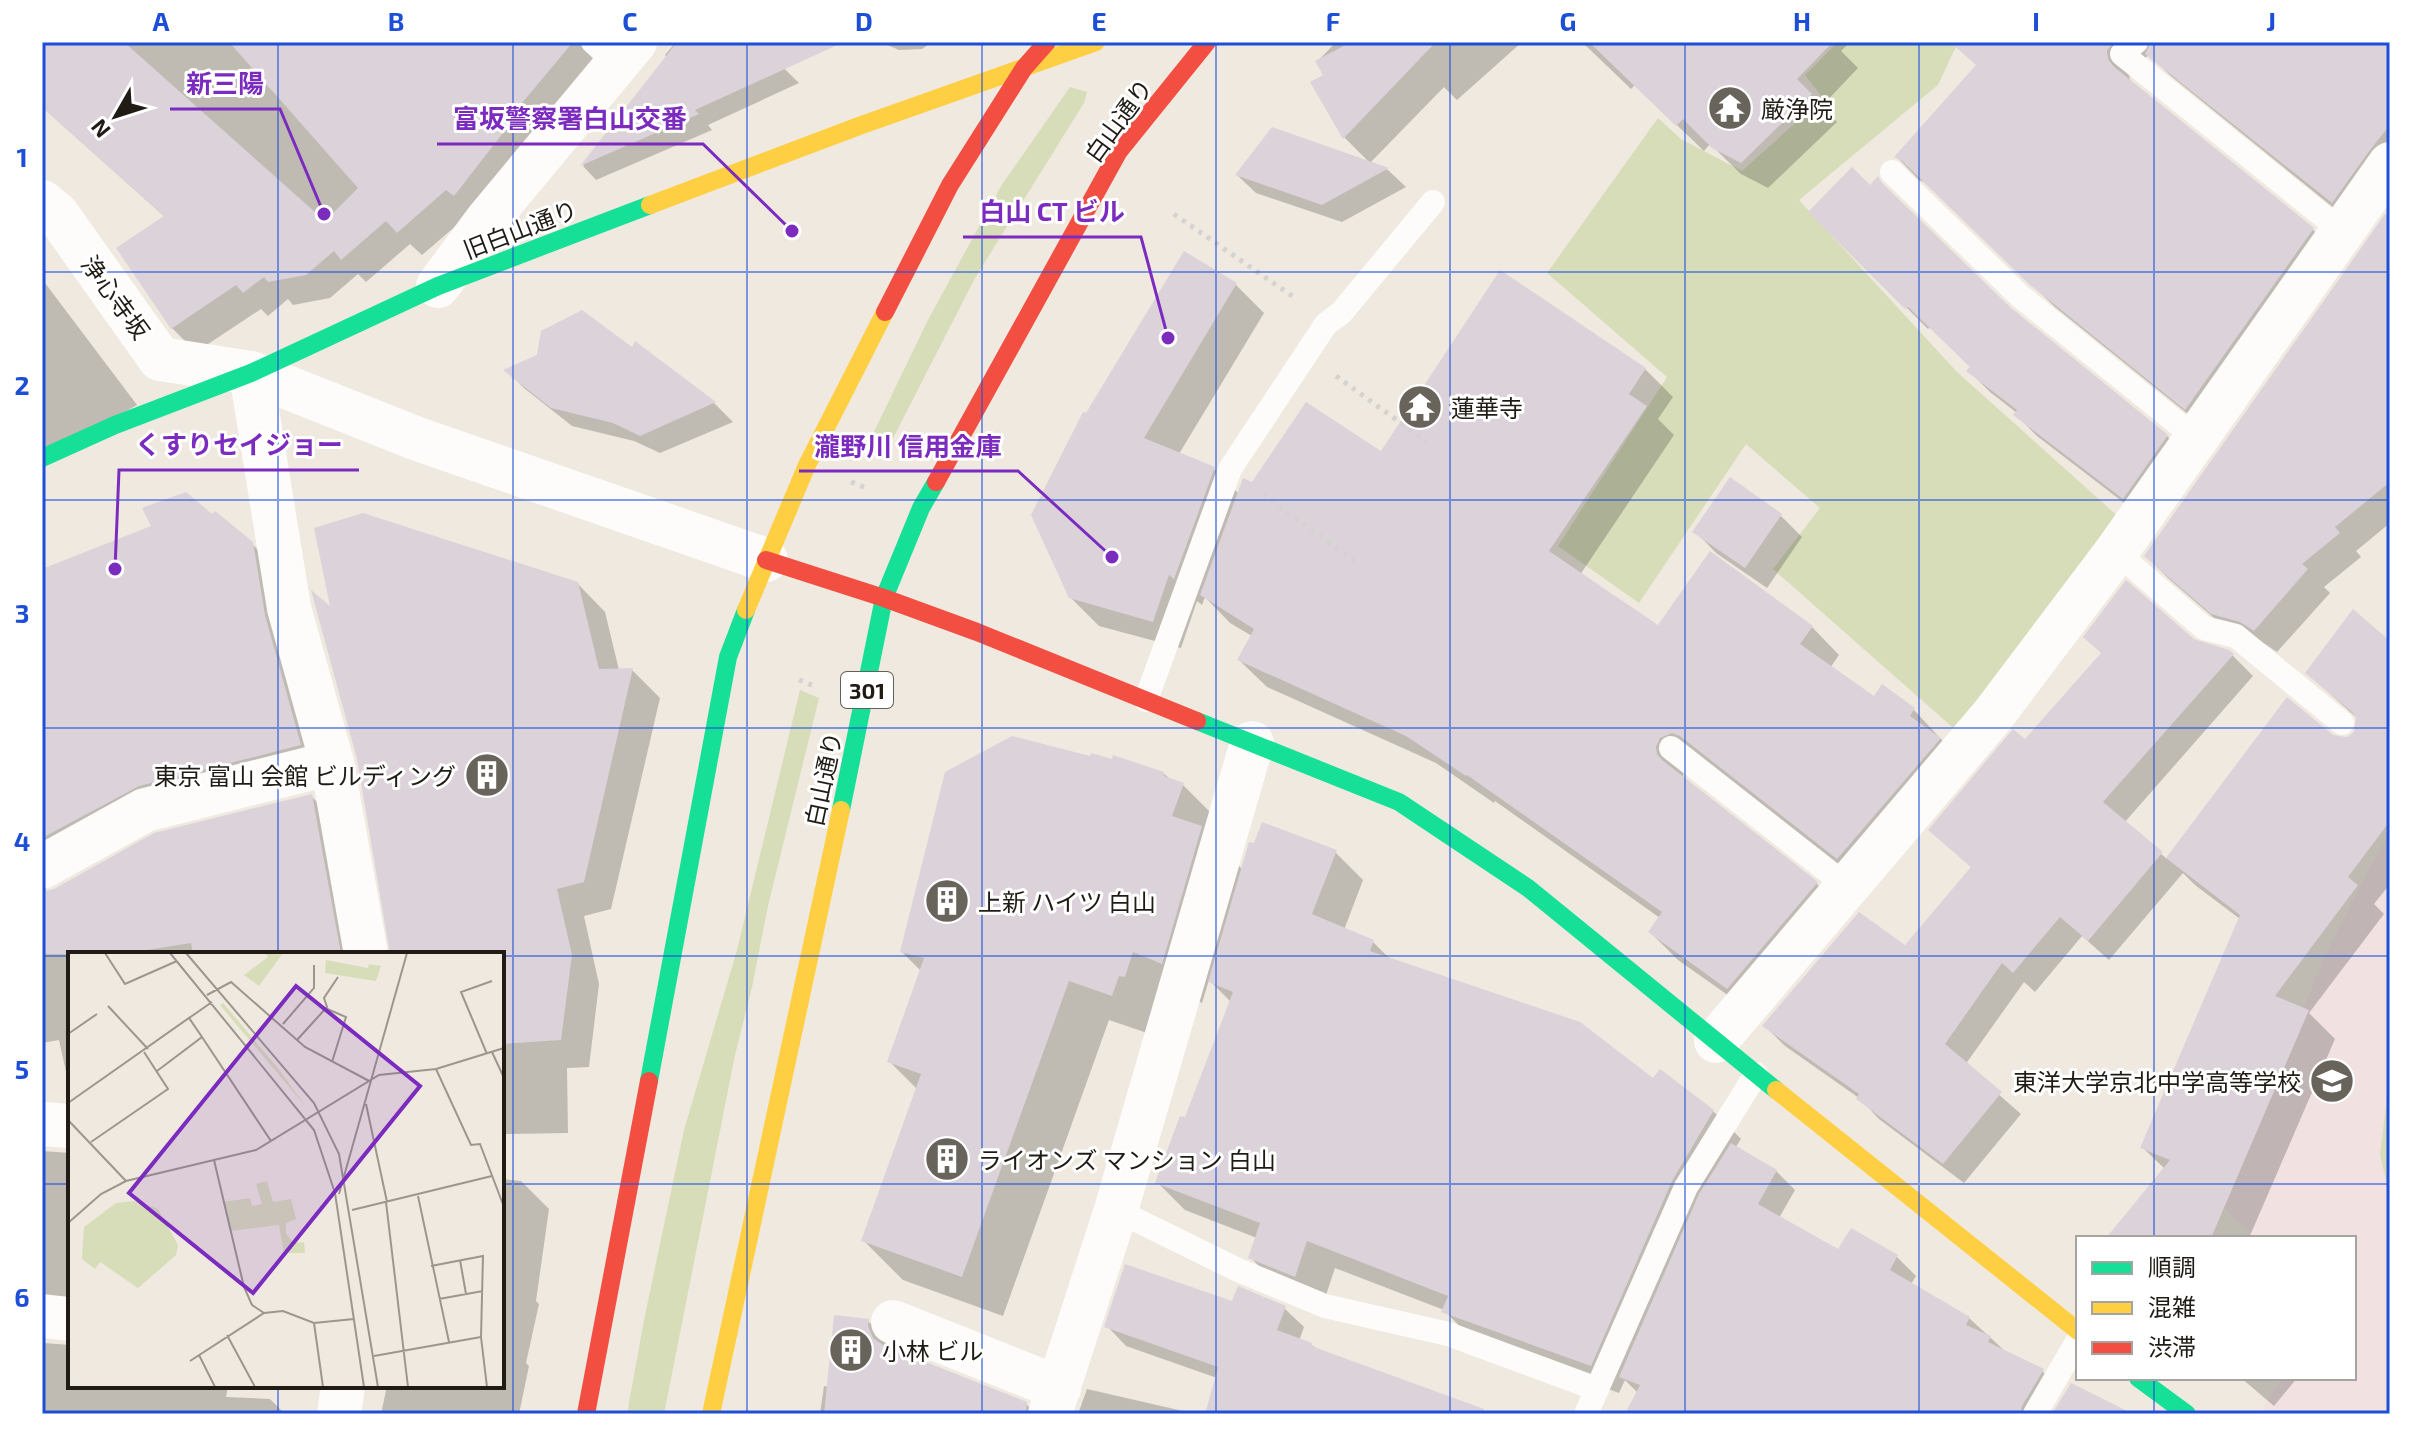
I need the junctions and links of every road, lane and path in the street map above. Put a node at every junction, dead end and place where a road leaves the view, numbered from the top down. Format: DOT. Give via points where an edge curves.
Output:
graph roads {
  1 [pos="1047,42"];
  2 [pos="1096,42"];
  3 [pos="1207,42"];
  4 [pos="2136,42"];
  5 [pos="615,49"];
  6 [pos="1024,68"];
  7 [pos="2390,164"];
  8 [pos="1892,172"];
  9 [pos="42,202"];
  10 [pos="1433,202"];
  11 [pos="1174,214"];
  12 [pos="2343,232"];
  13 [pos="438,286"];
  14 [pos="1301,302"];
  15 [pos="1306,355"];
  16 [pos="251,373"];
  17 [pos="2197,439"];
  18 [pos="1427,442"];
  19 [pos="42,458"];
  20 [pos="1230,469"];
  21 [pos="846,480"];
  22 [pos="869,489"];
  23 [pos="2116,552"];
  24 [pos="766,560"];
  25 [pos="1359,565"];
  26 [pos="884,598"];
  27 [pos="799,680"];
  28 [pos="824,689"];
  29 [pos="1146,700"];
  30 [pos="2342,723"];
  31 [pos="1252,743"];
  32 [pos="1671,748"];
  33 [pos="332,763"];
  34 [pos="42,867"];
  35 [pos="1847,886"];
  36 [pos="366,952"];
  37 [pos="1716,1041"];
  38 [pos="1756,1074"];
  39 [pos="42,1124"];
  40 [pos="68,1126"];
  41 [pos="1116,1210"];
  42 [pos="42,1316"];
  43 [pos="68,1319"];
  44 [pos="893,1322"];
  45 [pos="2076,1329"];
  46 [pos="2076,1343"];
  47 [pos="2141,1380"];
  48 [pos="343,1388"];
  49 [pos="1597,1389"];
  50 [pos="1054,1401"];
  51 [pos="339,1414"];
  52 [pos="586,1414"];
  53 [pos="711,1414"];
  54 [pos="1586,1414"];
  55 [pos="2035,1414"];
  56 [pos="2187,1414"];
  1 -- 6 [label="main road"];
  2 -- 6 [label="main road, 旧白山通り"];
  3 -- 26 [label="main road, 白山通り / 301" via="1119,151 921,508"];
  4 -- 12 [label="lane" via="2122,54"];
  5 -- 13 [label="street"];
  6 -- 13 [label="main road, 旧白山通り"];
  6 -- 24 [label="main road" via="950,185 807,465"];
  7 -- 12 [label="street"];
  8 -- 17 [label="lane" via="2020,296"];
  9 -- 16 [label="street, 浄心寺坂" via="57,214 160,359"];
  10 -- 15 [label="lane" via="1341,313 1326,324"];
  11 -- 14 [label="path"];
  12 -- 17 [label="street"];
  13 -- 16 [label="main road, 旧白山通り"];
  15 -- 18 [label="path"];
  15 -- 20 [label="lane"];
  16 -- 19 [label="main road, 旧白山通り"];
  16 -- 24 [label="street, 浄心寺坂" via="415,438"];
  16 -- 33 [label="street" via="289,608"];
  17 -- 23 [label="street"];
  20 -- 25 [label="path"];
  20 -- 29 [label="lane"];
  21 -- 22 [label="path"];
  23 -- 30 [label="lane" via="2204,628 2236,636"];
  23 -- 35 [label="street" via="1993,715"];
  24 -- 26 [label="main road"];
  24 -- 52 [label="main road" via="728,657"];
  26 -- 29 [label="main road"];
  26 -- 53 [label="main road, 白山通り / 301"];
  27 -- 28 [label="path"];
  29 -- 31 [label="main road"];
  31 -- 37 [label="main road" via="1399,802 1528,888"];
  31 -- 41 [label="street"];
  32 -- 35 [label="lane"];
  33 -- 34 [label="street" via="145,810"];
  33 -- 36 [label="street"];
  35 -- 37 [label="street"];
  37 -- 38 [label="main road"];
  38 -- 45 [label="main road"];
  38 -- 49 [label="lane" via="1686,1187"];
  39 -- 40 [label="street"];
  41 -- 49 [label="lane" via="1325,1306 1448,1334"];
  41 -- 50 [label="street"];
  42 -- 43 [label="street"];
  44 -- 50 [label="street"];
  46 -- 55 [label="lane"];
  47 -- 56 [label="main road"];
  48 -- 51 [label="street"];
  49 -- 54 [label="lane"];
}
